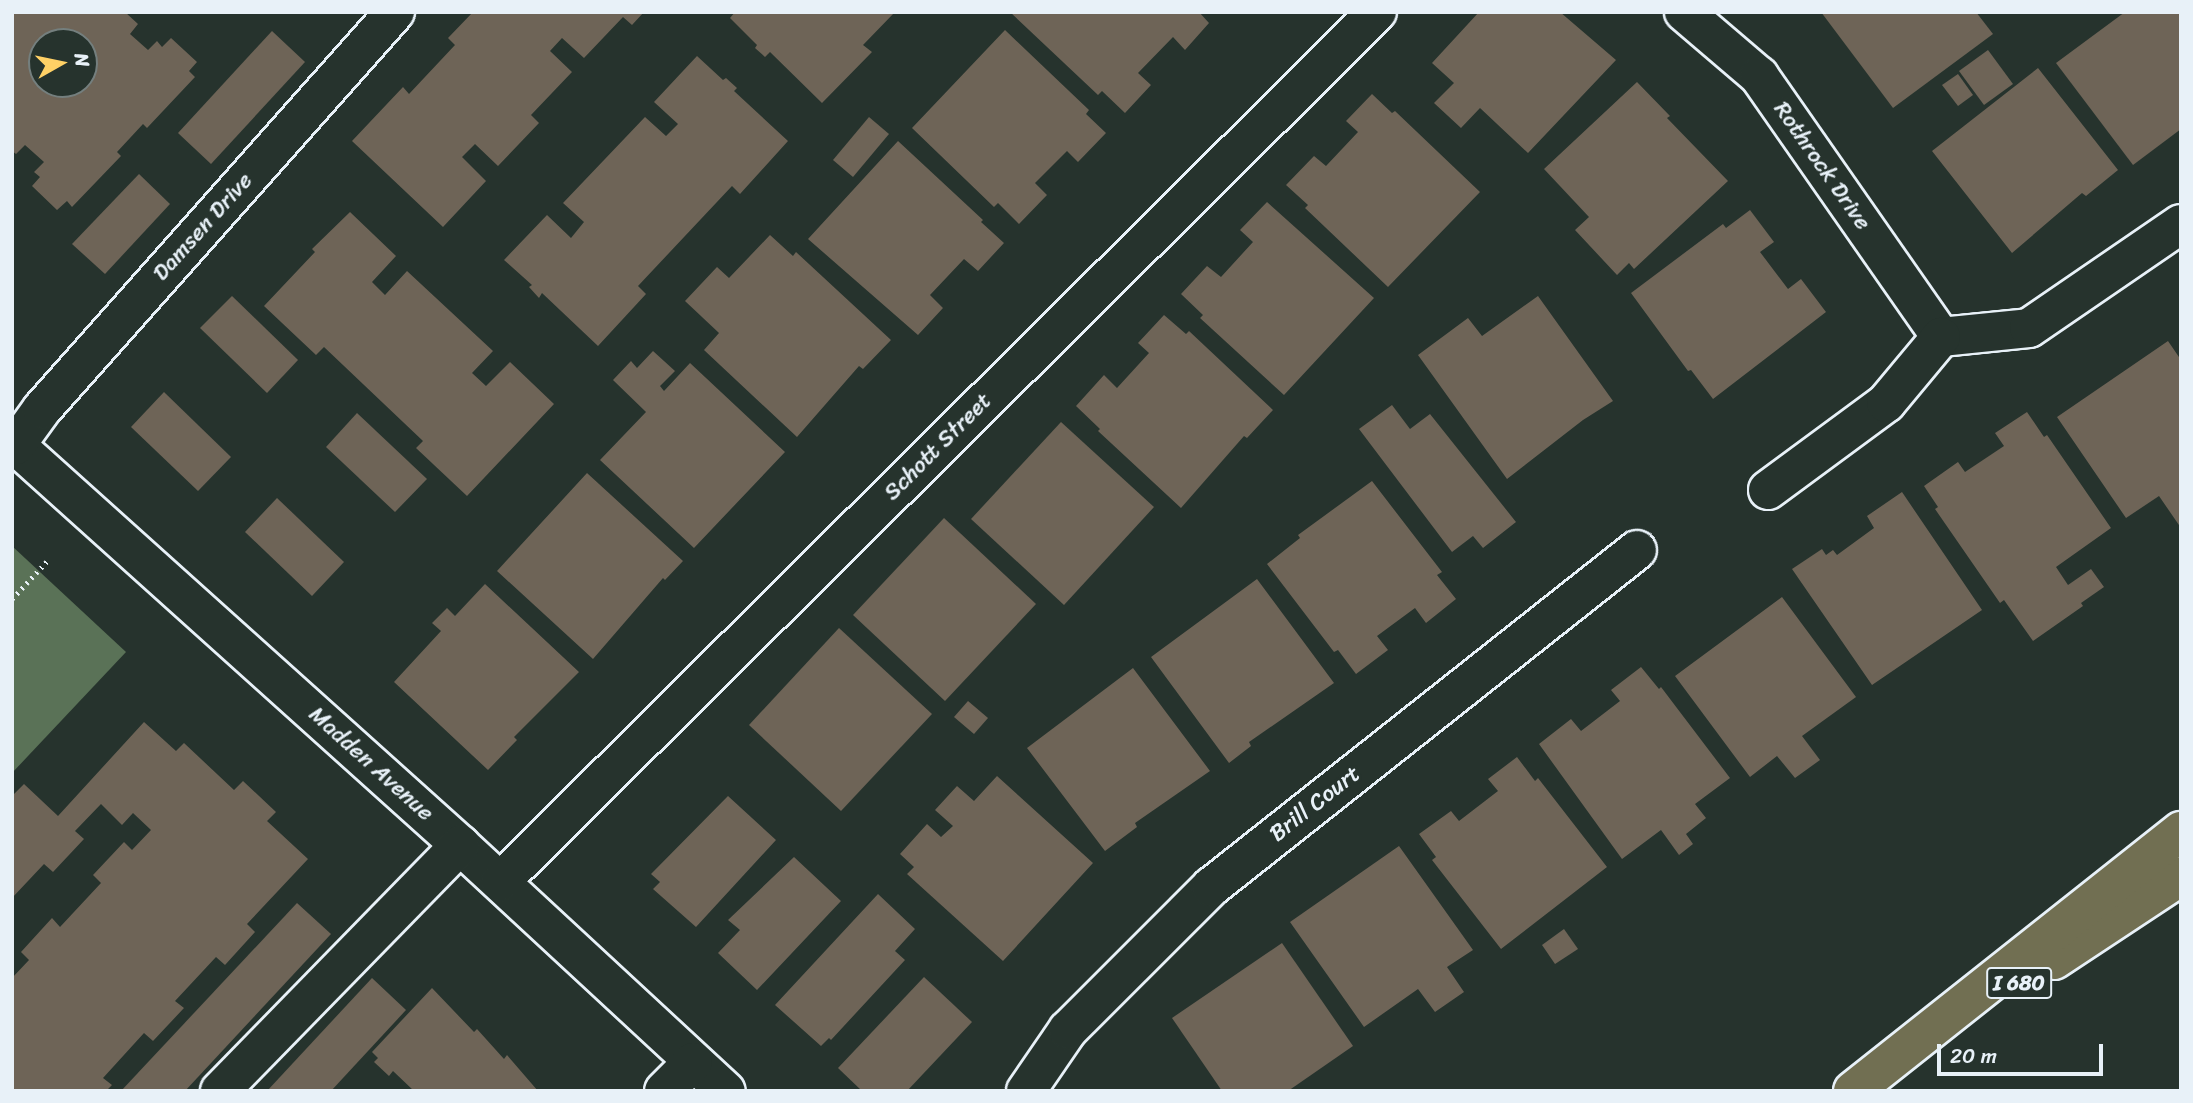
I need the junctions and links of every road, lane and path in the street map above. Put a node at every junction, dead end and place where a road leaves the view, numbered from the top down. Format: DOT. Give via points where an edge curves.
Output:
graph roads {
  1 [pos="395,12"];
  2 [pos="1377,12"];
  3 [pos="1684,12"];
  4 [pos="2181,224"];
  5 [pos="1941,337"];
  6 [pos="14,444"];
  7 [pos="1768,490"];
  8 [pos="1637,550"];
  9 [pos="48,560"];
  10 [pos="12,599"];
  11 [pos="2181,831"];
  12 [pos="460,845"];
  13 [pos="2181,876"];
  14 [pos="500,883"];
  15 [pos="693,1062"];
  16 [pos="220,1091"];
  17 [pos="664,1091"];
  18 [pos="726,1091"];
  19 [pos="1026,1091"];
  20 [pos="1855,1091"];
  1 -- 6 [label="street, Damsen Drive"];
  2 -- 14 [label="street, Schott Street"];
  3 -- 5 [label="street, Rothrock Drive" via="1759,76"];
  4 -- 5 [label="street" via="2029,328"];
  5 -- 7 [label="street" via="1886,403"];
  6 -- 12 [label="street, Madden Avenue"];
  8 -- 19 [label="street, Brill Court" via="1211,887 1068,1030"];
  9 -- 10 [label="path"];
  11 -- 20 [label="highway"];
  12 -- 14 [label="street, Madden Avenue"];
  12 -- 16 [label="street"];
  13 -- 20 [label="highway, I 680"];
  14 -- 15 [label="street, Madden Avenue"];
  15 -- 17 [label="street"];
  15 -- 18 [label="street, Madden Avenue"];
}
